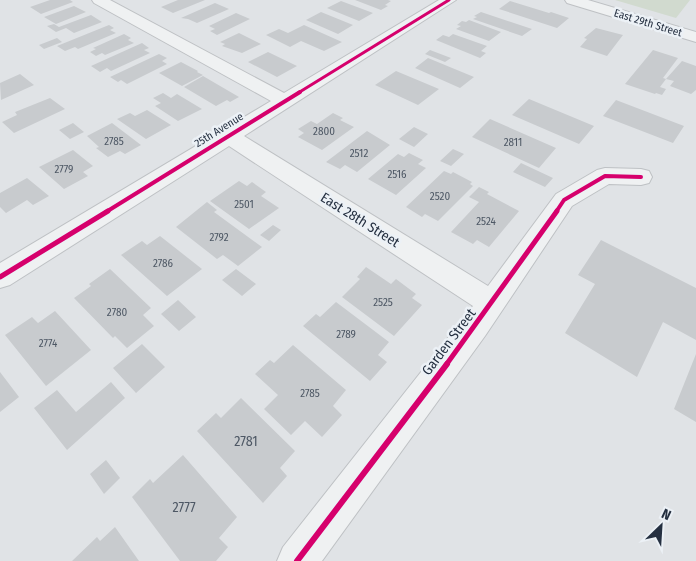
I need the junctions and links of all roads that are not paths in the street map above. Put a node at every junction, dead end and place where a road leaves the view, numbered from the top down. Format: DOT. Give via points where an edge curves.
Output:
graph roads {
  1 [pos="99,0"];
  2 [pos="449,0"];
  3 [pos="572,0"];
  4 [pos="645,6"];
  5 [pos="633,18"];
  6 [pos="696,37"];
  7 [pos="285,101"];
  8 [pos="228,136"];
  9 [pos="641,177"];
  10 [pos="0,277"];
  11 [pos="492,303"];
  12 [pos="298,561"];
  1 -- 7 [label="street"];
  2 -- 7 [label="street, 25th Avenue"];
  3 -- 5 [label="street, East 29th Street"];
  4 -- 5 [label="street"];
  5 -- 6 [label="street, East 29th Street"];
  7 -- 8 [label="street, 25th Avenue"];
  8 -- 10 [label="street, 25th Avenue"];
  8 -- 11 [label="street, East 28th Street"];
  9 -- 11 [label="street, Garden Street" via="605,176 564,200"];
  11 -- 12 [label="street, Garden Street"];
}
